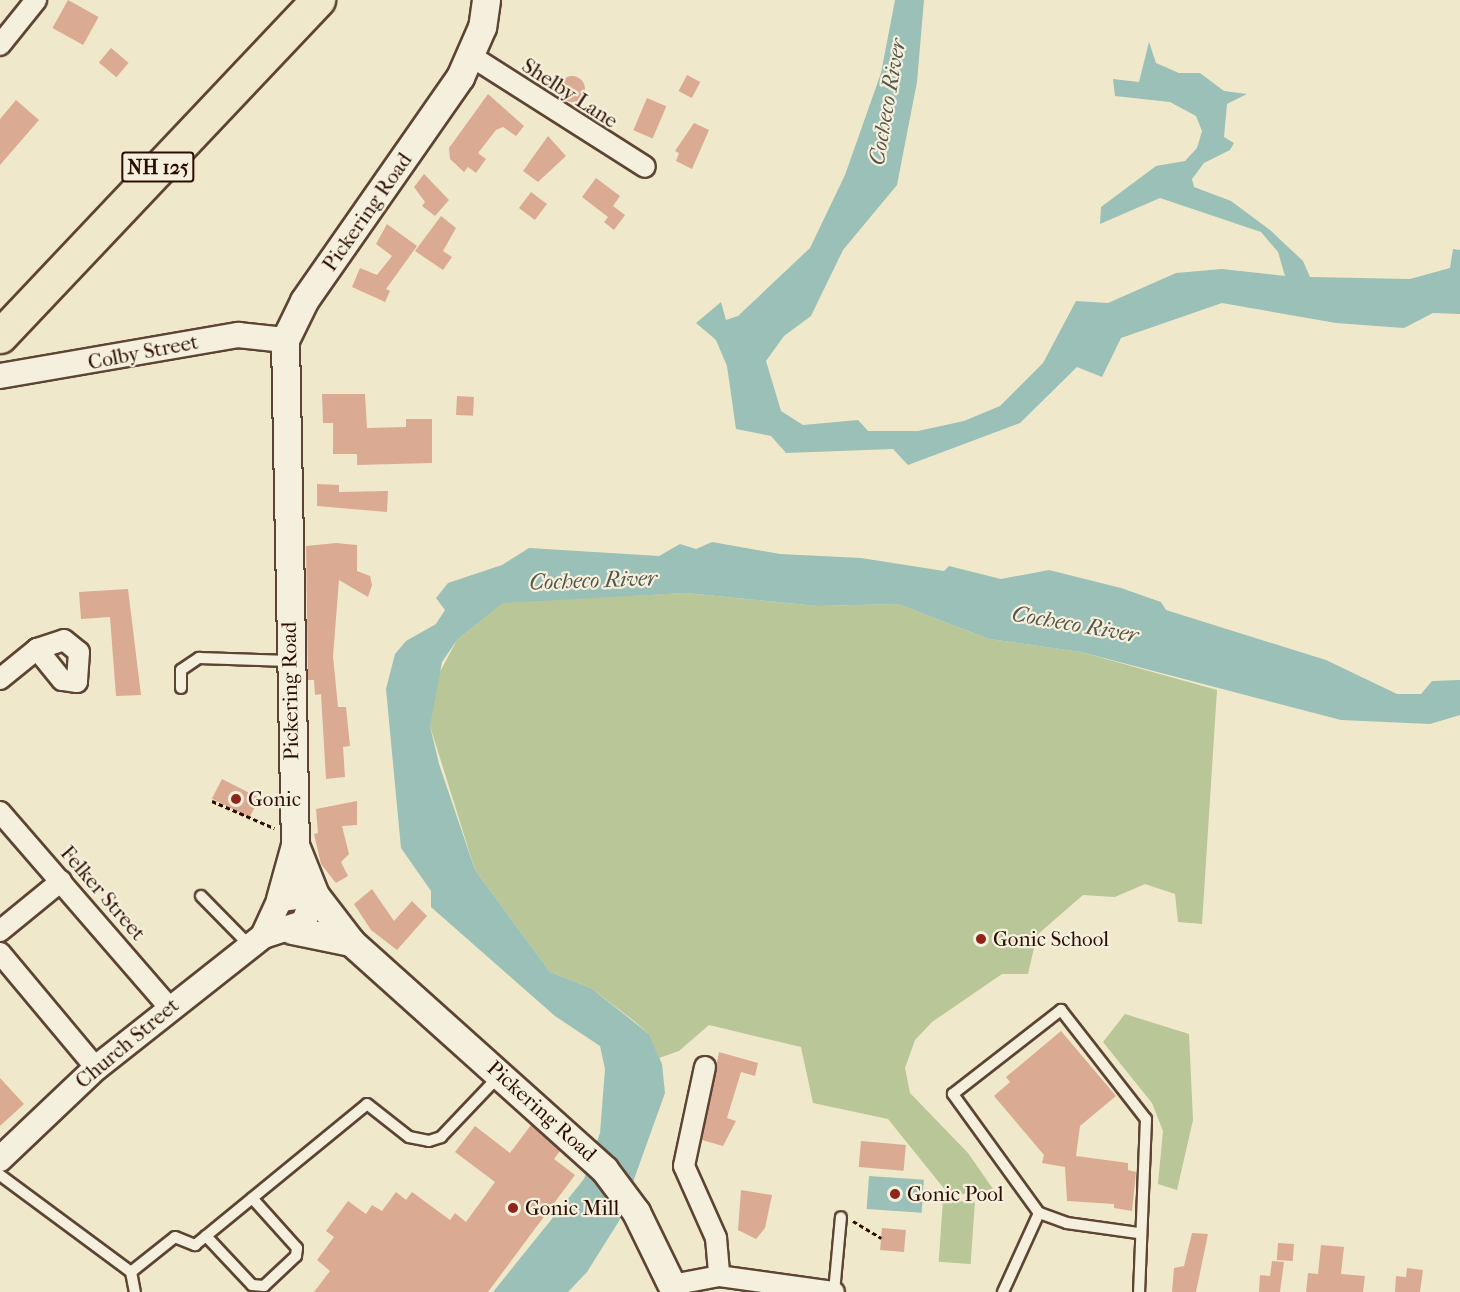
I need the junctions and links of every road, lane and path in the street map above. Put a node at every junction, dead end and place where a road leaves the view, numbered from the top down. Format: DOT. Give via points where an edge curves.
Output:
graph roads {
  1 [pos="36,0"];
  2 [pos="318,0"];
  3 [pos="486,0"];
  4 [pos="0,45"];
  5 [pos="471,56"];
  6 [pos="645,167"];
  7 [pos="0,336"];
  8 [pos="285,340"];
  9 [pos="0,376"];
  10 [pos="37,649"];
  11 [pos="289,661"];
  12 [pos="0,679"];
  13 [pos="180,688"];
  14 [pos="212,801"];
  15 [pos="0,812"];
  16 [pos="285,837"];
  17 [pos="61,881"];
  18 [pos="315,895"];
  19 [pos="201,896"];
  20 [pos="280,899"];
  21 [pos="292,930"];
  22 [pos="0,931"];
  23 [pos="256,941"];
  24 [pos="351,942"];
  25 [pos="0,952"];
  26 [pos="169,1007"];
  27 [pos="705,1067"];
  28 [pos="96,1068"];
  29 [pos="501,1074"];
  30 [pos="0,1159"];
  31 [pos="0,1175"];
  32 [pos="252,1198"];
  33 [pos="1039,1213"];
  34 [pos="846,1219"];
  35 [pos="1138,1233"];
  36 [pos="206,1236"];
  37 [pos="881,1238"];
  38 [pos="131,1272"];
  39 [pos="719,1276"];
  40 [pos="674,1289"];
  41 [pos="135,1292"];
  42 [pos="834,1292"];
  43 [pos="1003,1292"];
  44 [pos="1139,1292"];
  1 -- 4 [label="street"];
  2 -- 7 [label="highway, NH 125"];
  3 -- 5 [label="main road, Pickering Road"];
  5 -- 6 [label="street, Shelby Lane"];
  5 -- 8 [label="main road, Pickering Road" via="304,301"];
  8 -- 9 [label="street, Colby Street" via="238,335"];
  8 -- 11 [label="main road, Pickering Road"];
  10 -- 12 [label="street"];
  11 -- 13 [label="lane" via="199,658 181,670"];
  11 -- 16 [label="main road, Pickering Road"];
  14 -- 16 [label="path"];
  15 -- 17 [label="street, Felker Street"];
  16 -- 18 [label="main road, Pickering Road"];
  16 -- 20 [label="main road"];
  17 -- 22 [label="street"];
  17 -- 26 [label="street, Felker Street"];
  18 -- 20 [label="street"];
  18 -- 21 [label="street" via="309,917"];
  18 -- 24 [label="main road, Pickering Road"];
  19 -- 23 [label="lane"];
  20 -- 23 [label="street, Church Street"];
  21 -- 23 [label="street, Church Street"];
  21 -- 24 [label="main road"];
  23 -- 26 [label="street, Church Street"];
  24 -- 29 [label="main road, Pickering Road"];
  25 -- 28 [label="street"];
  26 -- 28 [label="street, Church Street"];
  27 -- 39 [label="street" via="684,1166 718,1245"];
  28 -- 30 [label="street, Church Street"];
  29 -- 32 [label="lane" via="441,1137 429,1141 409,1137 367,1104"];
  29 -- 40 [label="main road, Pickering Road" via="587,1150 636,1212"];
  31 -- 38 [label="lane"];
  32 -- 36 [label="lane"];
  32 -- 36 [label="lane" via="297,1248 296,1256 264,1286 252,1286"];
  33 -- 35 [label="lane" via="1066,1223"];
  33 -- 35 [label="lane" via="953,1094 1061,1010 1146,1119"];
  33 -- 43 [label="lane"];
  34 -- 37 [label="path"];
  34 -- 42 [label="lane"];
  35 -- 44 [label="lane"];
  36 -- 38 [label="lane" via="187,1246 175,1237"];
  38 -- 41 [label="lane"];
  39 -- 40 [label="street"];
  39 -- 42 [label="street"];
}
